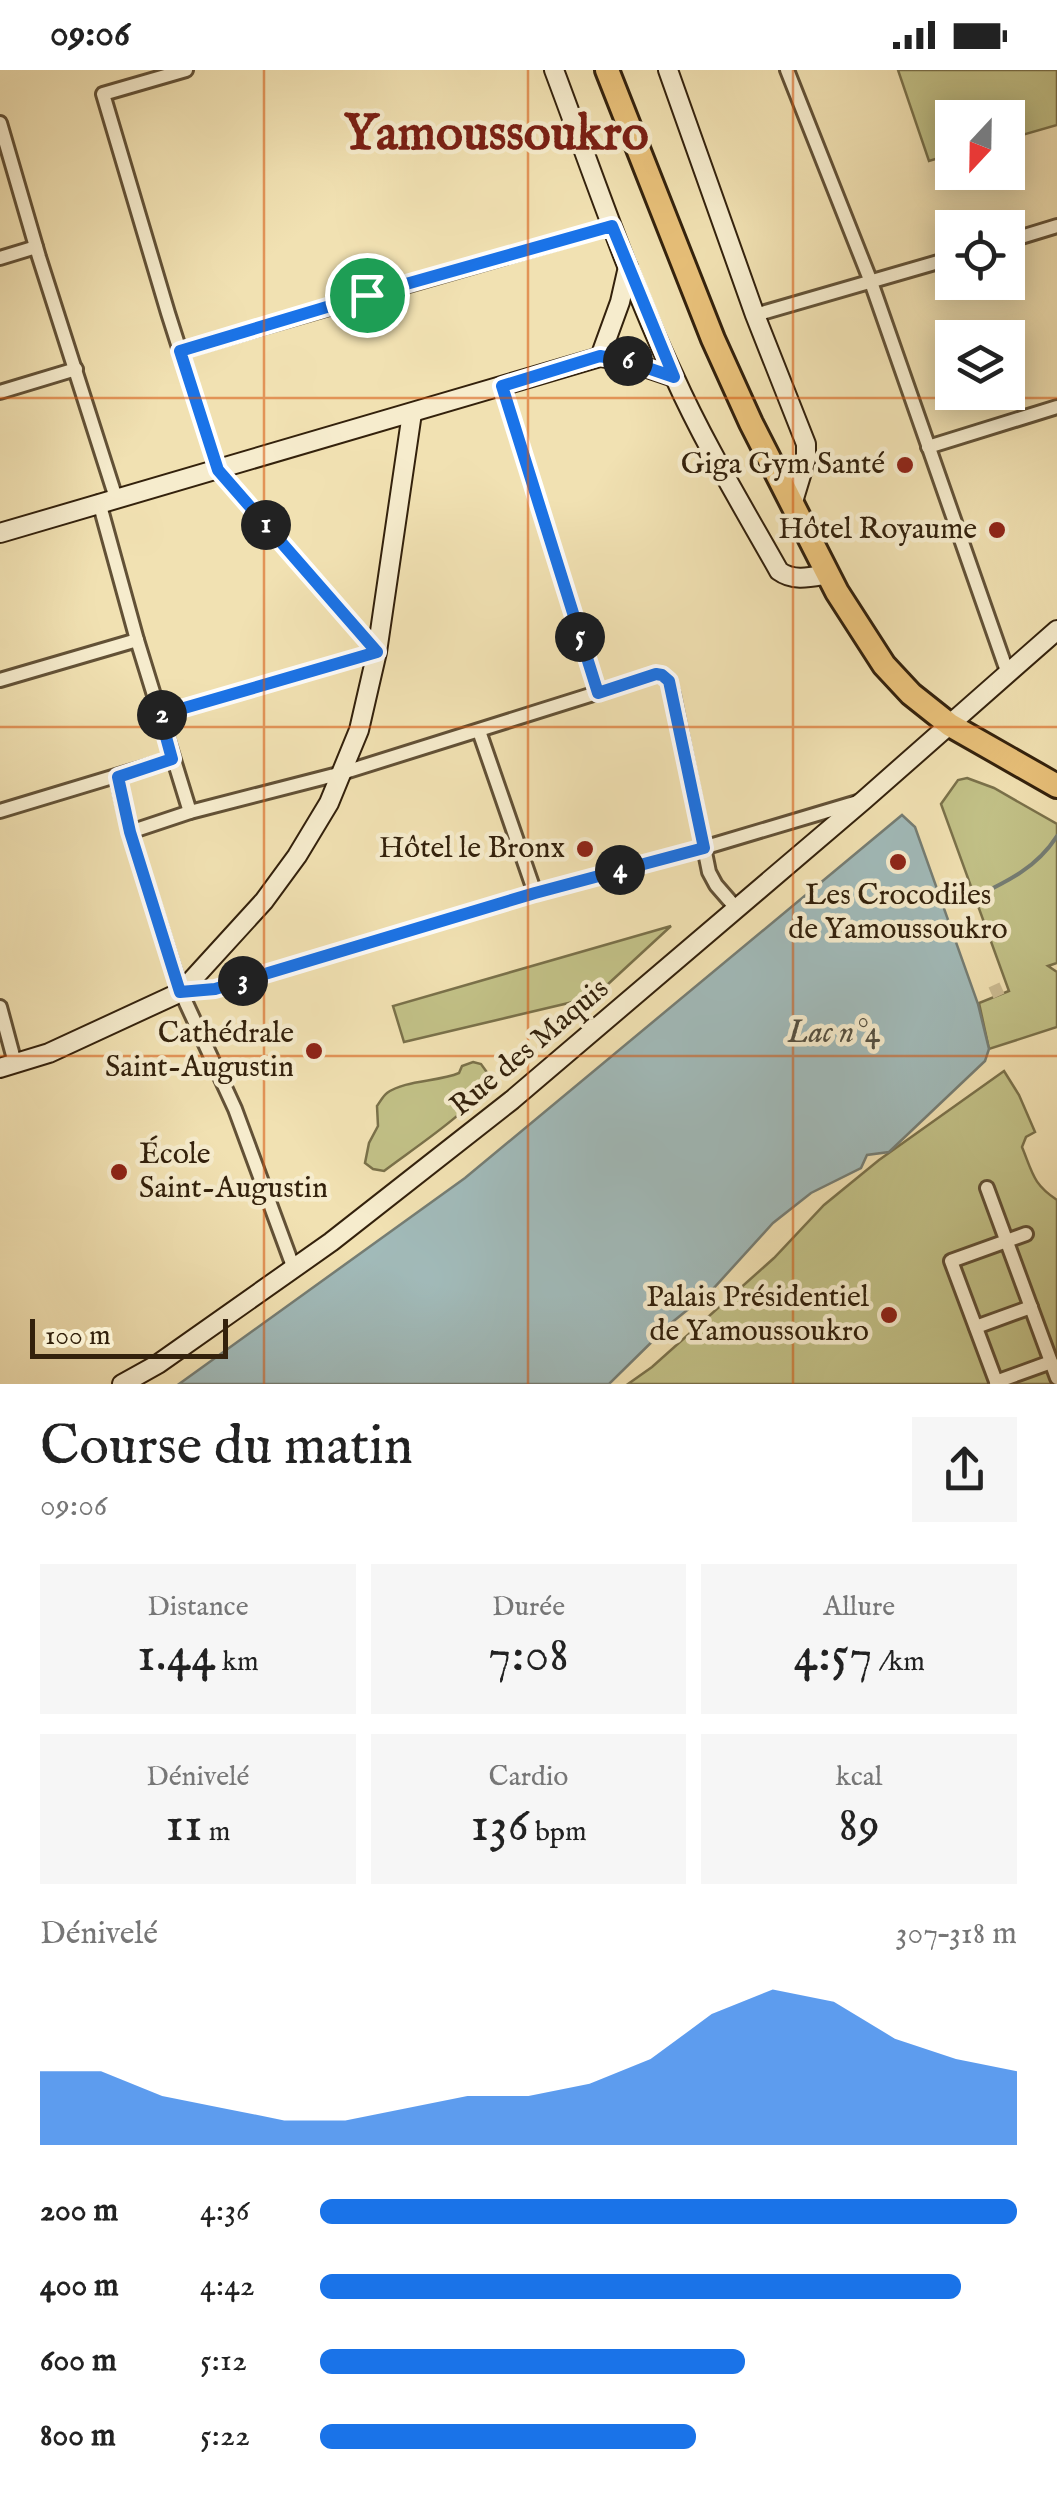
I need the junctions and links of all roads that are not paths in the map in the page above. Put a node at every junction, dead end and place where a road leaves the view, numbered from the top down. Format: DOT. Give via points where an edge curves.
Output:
graph roads {
  1 [pos="186,70"];
  2 [pos="554,70"];
  3 [pos="607,70"];
  4 [pos="668,70"];
  5 [pos="788,70"];
  6 [pos="0,122"];
  7 [pos="612,226"];
  8 [pos="1057,226"];
  9 [pos="1025,236"];
  10 [pos="36,247"];
  11 [pos="0,258"];
  12 [pos="935,263"];
  13 [pos="628,265"];
  14 [pos="871,282"];
  15 [pos="755,315"];
  16 [pos="180,351"];
  17 [pos="600,356"];
  18 [pos="76,369"];
  19 [pos="674,377"];
  20 [pos="502,386"];
  21 [pos="0,392"];
  22 [pos="1057,407"];
  23 [pos="412,414"];
  24 [pos="928,447"];
  25 [pos="218,470"];
  26 [pos="107,500"];
  27 [pos="792,504"];
  28 [pos="0,533"];
  29 [pos="829,574"];
  30 [pos="1057,630"];
  31 [pos="136,640"];
  32 [pos="377,652"];
  33 [pos="1007,672"];
  34 [pos="0,680"];
  35 [pos="598,693"];
  36 [pos="160,715"];
  37 [pos="950,724"];
  38 [pos="479,730"];
  39 [pos="172,759"];
  40 [pos="342,774"];
  41 [pos="118,777"];
  42 [pos="1057,786"];
  43 [pos="864,800"];
  44 [pos="0,811"];
  45 [pos="190,812"];
  46 [pos="130,832"];
  47 [pos="704,848"];
  48 [pos="535,893"];
  49 [pos="736,908"];
  50 [pos="180,992"];
  51 [pos="0,1007"];
  52 [pos="7,1065"];
  53 [pos="986,1188"];
  54 [pos="1026,1234"];
  55 [pos="1006,1241"];
  56 [pos="294,1269"];
  57 [pos="1031,1308"];
  58 [pos="976,1327"];
  59 [pos="1051,1362"];
  60 [pos="1057,1378"];
  61 [pos="996,1383"];
  62 [pos="122,1384"];
  1 -- 16 [label="street" via="103,94"];
  2 -- 7 [label="street"];
  3 -- 27 [label="highway" via="712,339"];
  4 -- 15 [label="street"];
  5 -- 14 [label="street"];
  6 -- 10 [label="street"];
  7 -- 13 [label="street"];
  7 -- 16 [label="street"];
  8 -- 9 [label="street"];
  10 -- 11 [label="street"];
  10 -- 18 [label="street"];
  12 -- 14 [label="street"];
  13 -- 17 [label="street"];
  13 -- 19 [label="street"];
  14 -- 15 [label="street"];
  14 -- 24 [label="street"];
  15 -- 27 [label="street" via="806,444"];
  16 -- 25 [label="street"];
  17 -- 19 [label="street"];
  17 -- 20 [label="street"];
  18 -- 21 [label="street"];
  18 -- 26 [label="street"];
  19 -- 29 [label="street" via="779,572 797,578"];
  20 -- 23 [label="street"];
  20 -- 35 [label="street"];
  22 -- 24 [label="street"];
  23 -- 25 [label="street"];
  23 -- 32 [label="street"];
  24 -- 33 [label="street"];
  25 -- 26 [label="street"];
  25 -- 32 [label="street"];
  26 -- 28 [label="street"];
  26 -- 31 [label="street"];
  27 -- 29 [label="highway"];
  29 -- 37 [label="highway" via="884,665"];
  30 -- 33 [label="street, Rue des Maquis"];
  31 -- 34 [label="street"];
  31 -- 36 [label="street"];
  32 -- 36 [label="street"];
  32 -- 40 [label="street"];
  33 -- 37 [label="street, Rue des Maquis"];
  35 -- 38 [label="street"];
  35 -- 47 [label="street" via="656,674 669,681"];
  36 -- 39 [label="street"];
  37 -- 42 [label="highway"];
  37 -- 43 [label="street, Rue des Maquis"];
  38 -- 40 [label="street"];
  38 -- 48 [label="street"];
  39 -- 41 [label="street"];
  39 -- 45 [label="street"];
  40 -- 45 [label="street"];
  40 -- 50 [label="street" via="264,902"];
  41 -- 44 [label="street"];
  41 -- 46 [label="street"];
  43 -- 47 [label="street"];
  43 -- 49 [label="street, Rue des Maquis"];
  45 -- 46 [label="street"];
  46 -- 50 [label="street"];
  47 -- 48 [label="street"];
  47 -- 49 [label="street" via="709,872"];
  48 -- 50 [label="street" via="215,989"];
  49 -- 56 [label="street, Rue des Maquis" via="512,1100"];
  50 -- 52 [label="street" via="49,1053"];
  50 -- 56 [label="street" via="236,1109"];
  51 -- 52 [label="street"];
  53 -- 55 [label="street"];
  54 -- 55 [label="street"];
  55 -- 57 [label="street"];
  55 -- 58 [label="street" via="951,1261"];
  56 -- 62 [label="street, Rue des Maquis"];
  57 -- 58 [label="street"];
  57 -- 59 [label="street"];
  58 -- 61 [label="street"];
  59 -- 60 [label="street"];
  59 -- 61 [label="street"];
}
